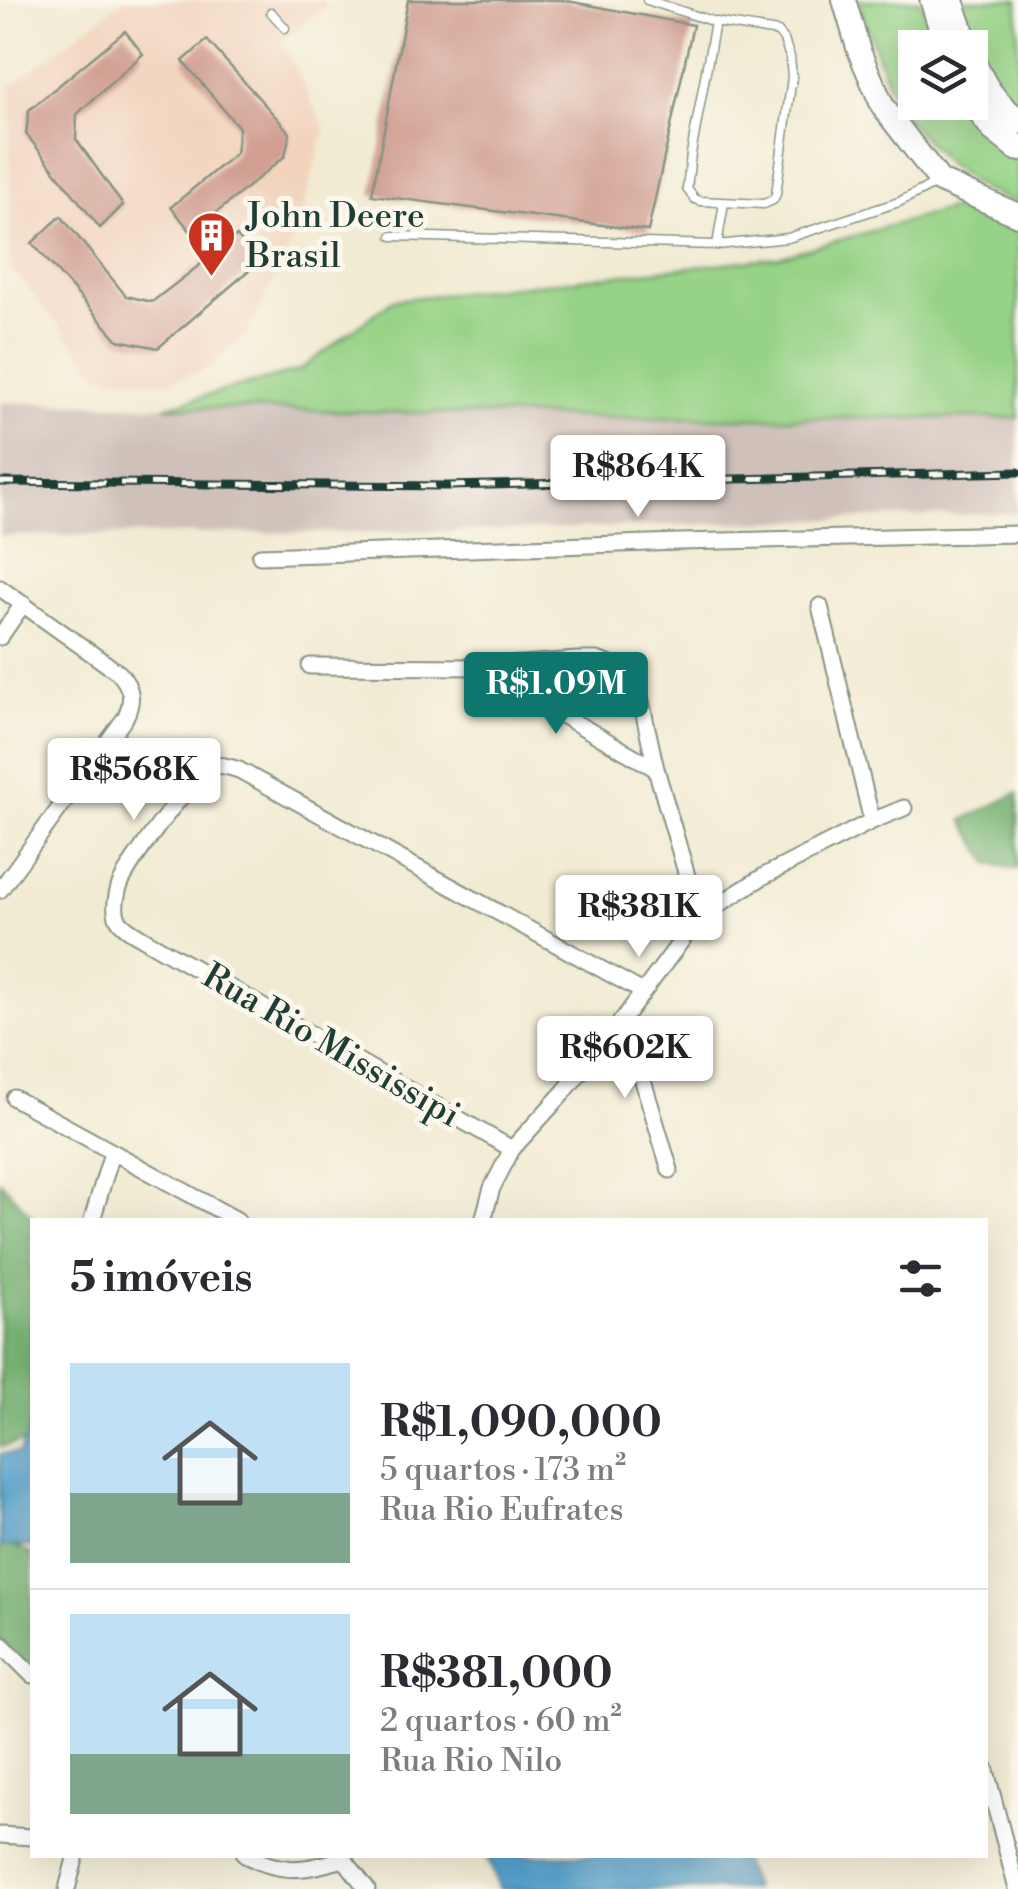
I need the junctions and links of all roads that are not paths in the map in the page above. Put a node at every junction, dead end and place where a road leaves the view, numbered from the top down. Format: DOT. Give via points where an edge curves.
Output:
graph roads {
  1 [pos="647,0"];
  2 [pos="844,0"];
  3 [pos="932,0"];
  4 [pos="950,0"];
  5 [pos="271,12"];
  6 [pos="715,22"];
  7 [pos="285,28"];
  8 [pos="942,30"];
  9 [pos="961,30"];
  10 [pos="988,92"];
  11 [pos="987,120"];
  12 [pos="1018,121"];
  13 [pos="1018,148"];
  14 [pos="940,181"];
  15 [pos="724,204"];
  16 [pos="1018,215"];
  17 [pos="392,236"];
  18 [pos="717,246"];
  19 [pos="1018,534"];
  20 [pos="260,556"];
  21 [pos="0,588"];
  22 [pos="24,604"];
  23 [pos="820,606"];
  24 [pos="0,637"];
  25 [pos="310,666"];
  26 [pos="478,666"];
  27 [pos="656,769"];
  28 [pos="904,808"];
  29 [pos="872,821"];
  30 [pos="0,890"];
  31 [pos="698,917"];
  32 [pos="643,992"];
  33 [pos="624,1018"];
  34 [pos="14,1098"];
  35 [pos="512,1149"];
  36 [pos="112,1153"];
  37 [pos="670,1170"];
  38 [pos="93,1218"];
  39 [pos="233,1218"];
  40 [pos="484,1218"];
  41 [pos="0,1643"];
  42 [pos="30,1673"];
  43 [pos="988,1778"];
  44 [pos="0,1836"];
  45 [pos="30,1837"];
  46 [pos="75,1858"];
  47 [pos="251,1858"];
  48 [pos="341,1858"];
  49 [pos="345,1858"];
  50 [pos="67,1889"];
  51 [pos="367,1889"];
  52 [pos="1017,1889"];
  1 -- 6 [label="lane"];
  2 -- 14 [label="main road" via="883,107"];
  3 -- 8 [label="main road"];
  4 -- 9 [label="main road"];
  5 -- 7 [label="lane"];
  6 -- 15 [label="lane" via="687,189 695,199"];
  6 -- 15 [label="lane" via="778,32 792,77 773,200"];
  10 -- 12 [label="main road"];
  11 -- 13 [label="main road"];
  14 -- 16 [label="main road"];
  14 -- 18 [label="lane" via="900,202 788,238"];
  15 -- 18 [label="lane"];
  17 -- 18 [label="lane"];
  19 -- 20 [label="street"];
  21 -- 22 [label="street"];
  22 -- 24 [label="street"];
  22 -- 30 [label="street" via="119,673 128,683 131,706"];
  23 -- 29 [label="street"];
  25 -- 26 [label="street"];
  26 -- 27 [label="street"];
  26 -- 27 [label="street" via="614,664 638,692"];
  27 -- 31 [label="street"];
  28 -- 29 [label="street"];
  29 -- 31 [label="street"];
  31 -- 32 [label="street"];
  32 -- 33 [label="street"];
  32 -- 35 [label="street, Rua Rio Mississipi" via="239,770 214,766 189,786 121,882 118,919"];
  33 -- 35 [label="street"];
  33 -- 37 [label="street"];
  34 -- 36 [label="street"];
  35 -- 40 [label="street"];
  36 -- 38 [label="street"];
  36 -- 39 [label="street"];
  41 -- 42 [label="street"];
  43 -- 52 [label="street"];
  44 -- 45 [label="street"];
  46 -- 50 [label="street"];
  47 -- 48 [label="street" via="281,1870"];
  49 -- 51 [label="street"];
}
